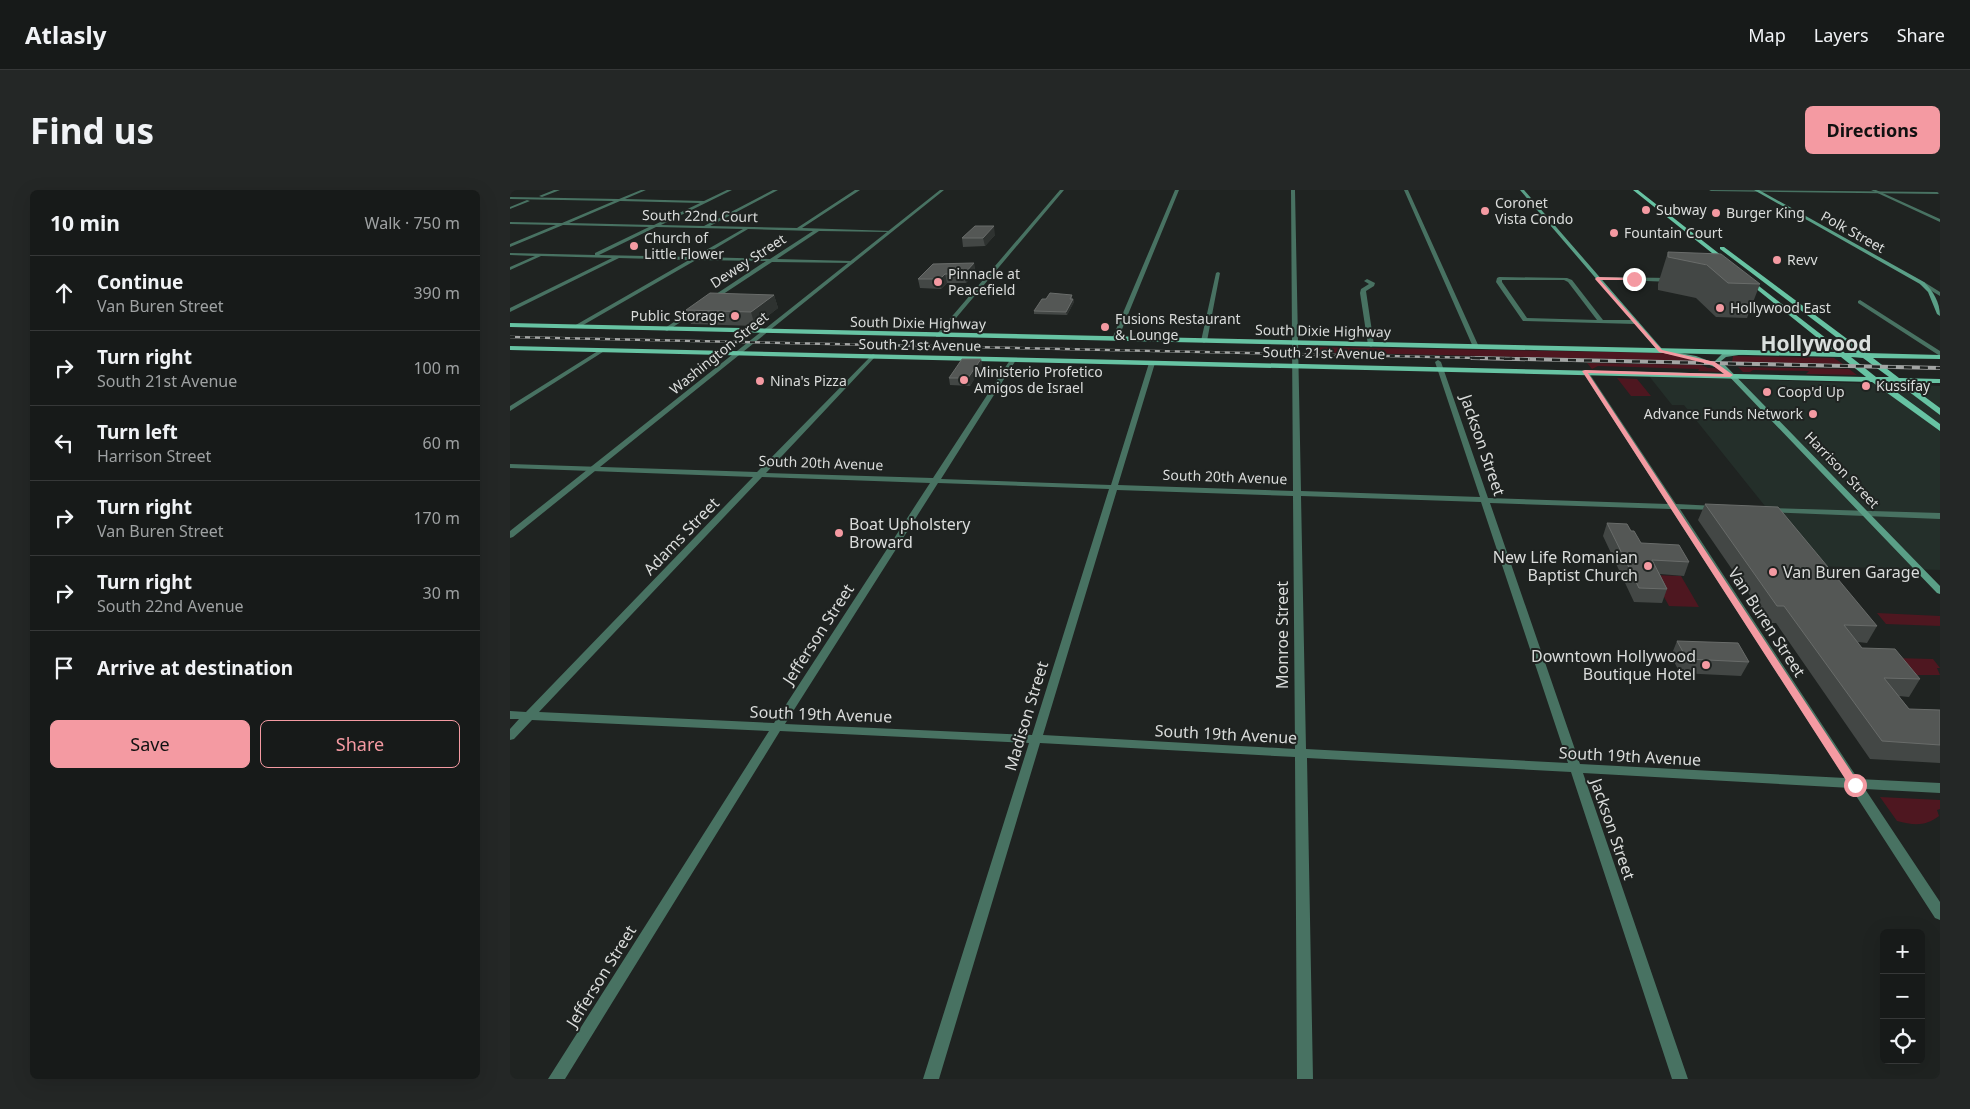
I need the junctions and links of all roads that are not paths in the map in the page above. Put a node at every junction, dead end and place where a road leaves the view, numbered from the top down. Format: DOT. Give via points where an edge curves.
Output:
graph roads {
  1 [pos="558,190"];
  2 [pos="644,190"];
  3 [pos="730,190"];
  4 [pos="776,190"];
  5 [pos="858,190"];
  6 [pos="942,190"];
  7 [pos="1062,190"];
  8 [pos="1177,190"];
  9 [pos="1293,190"];
  10 [pos="1406,190"];
  11 [pos="1522,190"];
  12 [pos="1635,190"];
  13 [pos="1646,190"];
  14 [pos="1711,190"];
  15 [pos="1756,190"];
  16 [pos="1875,191"];
  17 [pos="1940,193"];
  18 [pos="1652,195"];
  19 [pos="510,198"];
  20 [pos="534,198"];
  21 [pos="620,200"];
  22 [pos="706,202"];
  23 [pos="1660,205"];
  24 [pos="510,208"];
  25 [pos="1678,214"];
  26 [pos="1940,221"];
  27 [pos="510,223"];
  28 [pos="562,224"];
  29 [pos="657,226"];
  30 [pos="704,227"];
  31 [pos="746,229"];
  32 [pos="796,230"];
  33 [pos="817,230"];
  34 [pos="890,231"];
  35 [pos="1714,241"];
  36 [pos="510,246"];
  37 [pos="510,254"];
  38 [pos="542,254"];
  39 [pos="594,256"];
  40 [pos="618,256"];
  41 [pos="694,258"];
  42 [pos="772,260"];
  43 [pos="852,262"];
  44 [pos="1733,267"];
  45 [pos="510,269"];
  46 [pos="1218,273"];
  47 [pos="1740,273"];
  48 [pos="1597,278"];
  49 [pos="1677,280"];
  50 [pos="1367,281"];
  51 [pos="1740,281"];
  52 [pos="1751,281"];
  53 [pos="1922,284"];
  54 [pos="1940,294"];
  55 [pos="1860,302"];
  56 [pos="510,310"];
  57 [pos="1940,314"];
  58 [pos="1817,320"];
  59 [pos="1802,321"];
  60 [pos="1602,322"];
  61 [pos="1636,322"];
  62 [pos="510,325"];
  63 [pos="576,327"];
  64 [pos="667,329"];
  65 [pos="764,332"];
  66 [pos="938,336"];
  67 [pos="1115,339"];
  68 [pos="1204,341"];
  69 [pos="1295,343"];
  70 [pos="1370,345"];
  71 [pos="1476,347"];
  72 [pos="510,348"];
  73 [pos="603,350"];
  74 [pos="1661,351"];
  75 [pos="739,353"];
  76 [pos="1746,353"];
  77 [pos="1848,355"];
  78 [pos="1866,355"];
  79 [pos="873,356"];
  80 [pos="1940,356"];
  81 [pos="1013,360"];
  82 [pos="1152,363"];
  83 [pos="1295,365"];
  84 [pos="1439,365"];
  85 [pos="1724,369"];
  86 [pos="1585,371"];
  87 [pos="1730,375"];
  88 [pos="1875,380"];
  89 [pos="1898,380"];
  90 [pos="1940,381"];
  91 [pos="510,409"];
  92 [pos="1940,412"];
  93 [pos="1940,428"];
  94 [pos="510,466"];
  95 [pos="592,469"];
  96 [pos="759,475"];
  97 [pos="936,481"];
  98 [pos="1113,487"];
  99 [pos="1297,493"];
  100 [pos="1484,499"];
  101 [pos="1673,506"];
  102 [pos="1728,508"];
  103 [pos="1755,509"];
  104 [pos="1865,513"];
  105 [pos="1940,516"];
  106 [pos="510,535"];
  107 [pos="1940,592"];
  108 [pos="510,715"];
  109 [pos="529,716"];
  110 [pos="776,729"];
  111 [pos="510,736"];
  112 [pos="1036,740"];
  113 [pos="1299,754"];
  114 [pos="1576,769"];
  115 [pos="1855,785"];
  116 [pos="1940,788"];
  117 [pos="1940,914"];
  118 [pos="556,1079"];
  119 [pos="931,1079"];
  120 [pos="1305,1079"];
  121 [pos="1680,1079"];
  1 -- 20 [label="street"];
  2 -- 21 [label="street"];
  3 -- 22 [label="street"];
  4 -- 30 [label="street"];
  5 -- 32 [label="street, Dewey Street"];
  6 -- 34 [label="street, Washington Street"];
  7 -- 66 [label="street"];
  8 -- 67 [label="street"];
  9 -- 69 [label="street, Monroe Street"];
  10 -- 71 [label="street"];
  11 -- 48 [label="main road"];
  12 -- 23 [label="main road"];
  13 -- 18 [label="main road"];
  14 -- 15 [label="street"];
  15 -- 16 [label="street"];
  15 -- 53 [label="main road, Polk Street"];
  16 -- 17 [label="street"];
  16 -- 26 [label="street"];
  19 -- 20 [label="street"];
  20 -- 21 [label="street"];
  20 -- 24 [label="street"];
  21 -- 22 [label="street"];
  21 -- 28 [label="street"];
  22 -- 29 [label="street"];
  23 -- 25 [label="main road"];
  23 -- 44 [label="main road"];
  27 -- 28 [label="street, South 22nd Court"];
  28 -- 29 [label="street, South 22nd Court"];
  28 -- 36 [label="street"];
  29 -- 30 [label="street, South 22nd Court"];
  29 -- 39 [label="street"];
  30 -- 31 [label="street, South 22nd Court"];
  31 -- 32 [label="street, South 22nd Court"];
  31 -- 41 [label="street"];
  32 -- 33 [label="street, South 22nd Court"];
  33 -- 34 [label="street, South 22nd Court"];
  33 -- 42 [label="street, Dewey Street"];
  34 -- 43 [label="street, Washington Street"];
  35 -- 58 [label="main road"];
  37 -- 38 [label="street"];
  38 -- 39 [label="street"];
  38 -- 45 [label="street"];
  39 -- 40 [label="street"];
  40 -- 41 [label="street"];
  40 -- 56 [label="street"];
  41 -- 42 [label="street"];
  41 -- 63 [label="street"];
  42 -- 43 [label="street"];
  42 -- 64 [label="street, Dewey Street"];
  43 -- 65 [label="street, Washington Street"];
  46 -- 68 [label="street"];
  47 -- 52 [label="main road"];
  48 -- 49 [label="street"];
  48 -- 61 [label="main road"];
  50 -- 70 [label="street" via="1372,282 1363,290"];
  51 -- 52 [label="street"];
  52 -- 59 [label="main road"];
  53 -- 54 [label="street, Polk Street"];
  53 -- 57 [label="main road" via="1930,291"];
  55 -- 80 [label="street"];
  58 -- 59 [label="main road"];
  58 -- 78 [label="main road"];
  59 -- 77 [label="main road" via="1820,331"];
  60 -- 60 [label="street" via="1570,281 1499,278 1525,320"];
  60 -- 61 [label="street"];
  61 -- 74 [label="main road"];
  62 -- 63 [label="main road, South Dixie Highway"];
  63 -- 64 [label="main road, South Dixie Highway"];
  64 -- 65 [label="main road, South Dixie Highway"];
  65 -- 66 [label="main road, South Dixie Highway"];
  65 -- 75 [label="street, Washington Street"];
  66 -- 67 [label="main road, South Dixie Highway"];
  67 -- 68 [label="main road, South Dixie Highway"];
  68 -- 69 [label="main road, South Dixie Highway"];
  69 -- 70 [label="main road, South Dixie Highway"];
  69 -- 83 [label="street, Monroe Street"];
  70 -- 71 [label="main road, South Dixie Highway"];
  71 -- 74 [label="main road, South Dixie Highway"];
  72 -- 73 [label="main road, South 21st Avenue"];
  73 -- 75 [label="main road, South 21st Avenue"];
  73 -- 91 [label="street"];
  74 -- 76 [label="main road, South Dixie Highway"];
  74 -- 85 [label="main road, Harrison Street" via="1694,357"];
  75 -- 79 [label="main road, South 21st Avenue"];
  75 -- 95 [label="street, Washington Street"];
  76 -- 77 [label="main road, South Dixie Highway"];
  76 -- 85 [label="main road" via="1719,358"];
  77 -- 78 [label="main road, South Dixie Highway"];
  77 -- 88 [label="main road"];
  77 -- 89 [label="main road" via="1876,374"];
  78 -- 80 [label="main road, South Dixie Highway"];
  78 -- 89 [label="main road"];
  79 -- 81 [label="main road, South 21st Avenue"];
  79 -- 96 [label="street, Adams Street"];
  81 -- 82 [label="main road, South 21st Avenue"];
  81 -- 97 [label="street, Jefferson Street"];
  82 -- 83 [label="main road, South 21st Avenue"];
  82 -- 98 [label="street, Madison Street"];
  83 -- 84 [label="main road, South 21st Avenue"];
  83 -- 99 [label="street, Monroe Street"];
  84 -- 86 [label="main road, South 21st Avenue"];
  84 -- 100 [label="street, Jackson Street"];
  85 -- 87 [label="main road, Harrison Street"];
  86 -- 87 [label="main road, South 21st Avenue"];
  86 -- 101 [label="street, Van Buren Street"];
  87 -- 88 [label="main road, South 21st Avenue"];
  87 -- 104 [label="main road, Harrison Street"];
  88 -- 89 [label="main road, South 21st Avenue"];
  88 -- 93 [label="main road"];
  89 -- 90 [label="main road"];
  89 -- 92 [label="main road"];
  94 -- 95 [label="street, South 20th Avenue"];
  95 -- 96 [label="street, South 20th Avenue"];
  95 -- 106 [label="street, Washington Street"];
  96 -- 97 [label="street, South 20th Avenue"];
  96 -- 109 [label="street, Adams Street"];
  97 -- 98 [label="street, South 20th Avenue"];
  97 -- 110 [label="street, Jefferson Street"];
  98 -- 99 [label="street, South 20th Avenue"];
  98 -- 112 [label="street, Madison Street"];
  99 -- 100 [label="street, South 20th Avenue"];
  99 -- 113 [label="street, Monroe Street"];
  100 -- 101 [label="street, South 20th Avenue"];
  100 -- 114 [label="street, Jackson Street"];
  101 -- 102 [label="street, South 20th Avenue"];
  101 -- 115 [label="street, Van Buren Street"];
  103 -- 104 [label="street"];
  104 -- 105 [label="street"];
  104 -- 107 [label="main road, Harrison Street"];
  108 -- 109 [label="street, South 19th Avenue"];
  109 -- 110 [label="street, South 19th Avenue"];
  109 -- 111 [label="street, Adams Street"];
  110 -- 112 [label="street, South 19th Avenue"];
  110 -- 118 [label="street, Jefferson Street"];
  112 -- 113 [label="street, South 19th Avenue"];
  112 -- 119 [label="street, Madison Street"];
  113 -- 114 [label="street, South 19th Avenue"];
  113 -- 120 [label="street, Monroe Street"];
  114 -- 115 [label="street, South 19th Avenue"];
  114 -- 121 [label="street, Jackson Street"];
  115 -- 116 [label="street, South 19th Avenue"];
  115 -- 117 [label="street, Van Buren Street"];
}
